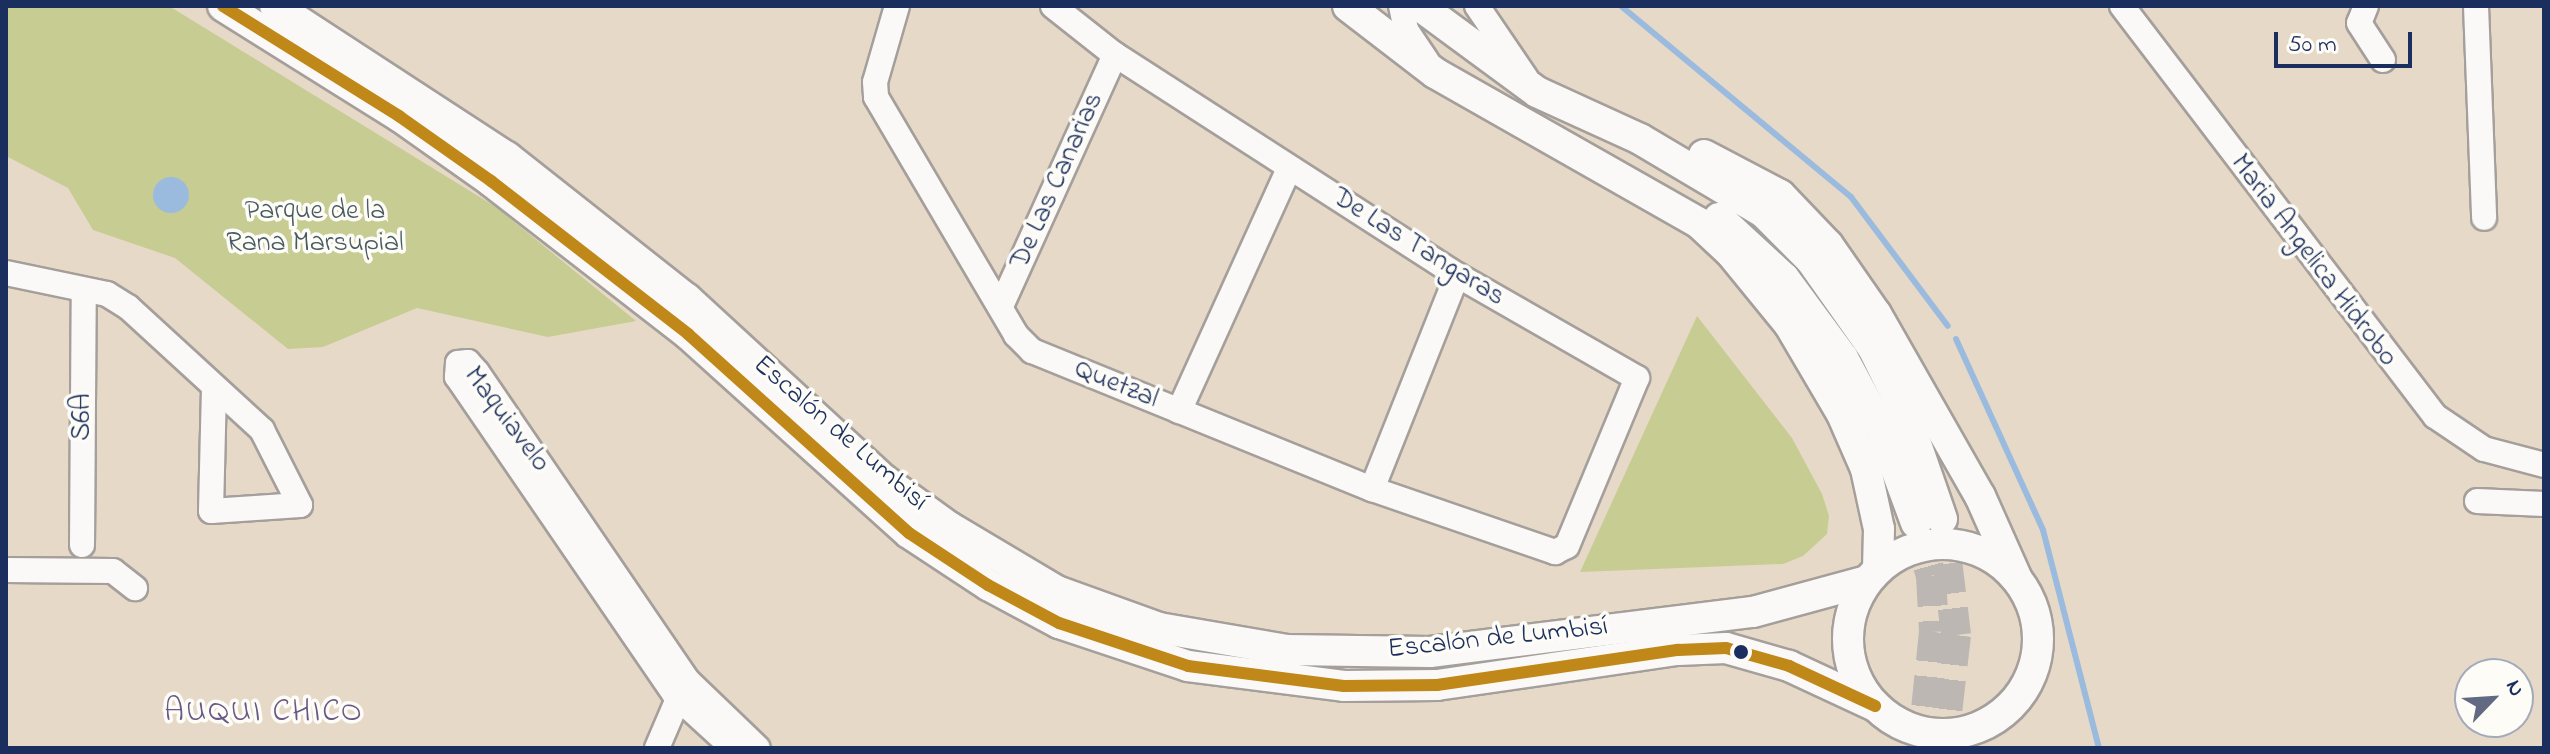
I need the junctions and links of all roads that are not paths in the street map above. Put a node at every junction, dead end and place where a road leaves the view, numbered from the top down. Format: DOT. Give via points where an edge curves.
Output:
graph roads {
  1 [pos="223,6"];
  2 [pos="275,6"];
  3 [pos="897,6"];
  4 [pos="1053,6"];
  5 [pos="1401,6"];
  6 [pos="1420,6"];
  7 [pos="1477,6"];
  8 [pos="2122,6"];
  9 [pos="2366,6"];
  10 [pos="2476,6"];
  11 [pos="1346,7"];
  12 [pos="1115,55"];
  13 [pos="2383,60"];
  14 [pos="1435,73"];
  15 [pos="1537,92"];
  16 [pos="1640,139"];
  17 [pos="1289,168"];
  18 [pos="1625,178"];
  19 [pos="2484,218"];
  20 [pos="6,273"];
  21 [pos="1457,275"];
  22 [pos="84,290"];
  23 [pos="1001,306"];
  24 [pos="214,389"];
  25 [pos="1179,411"];
  26 [pos="2544,465"];
  27 [pos="1372,489"];
  28 [pos="2477,501"];
  29 [pos="2544,504"];
  30 [pos="82,545"];
  31 [pos="1567,546"];
  32 [pos="6,570"];
  33 [pos="1872,575"];
  34 [pos="2017,579"];
  35 [pos="135,588"];
  36 [pos="681,688"];
  37 [pos="1879,710"];
  38 [pos="2007,711"];
  39 [pos="657,748"];
  40 [pos="733,748"];
  41 [pos="758,748"];
  42 [pos="1889,748"];
  43 [pos="1983,748"];
  1 -- 37 [label="main road, Escalón de Lumbisí" via="399,116 491,181 688,334 909,533 1059,623 1188,666 1344,686 1437,685 1678,650 1726,648 1789,666"];
  2 -- 33 [label="main road, Escalón de Lumbisí" via="507,157 687,299 884,480 949,527 1057,591 1159,628 1287,650 1430,652 1753,612"];
  3 -- 23 [label="street, Quetzal" via="875,82 876,97"];
  4 -- 12 [label="street, De Las Tangaras"];
  5 -- 14 [label="street" via="1406,30"];
  6 -- 15 [label="main road"];
  7 -- 15 [label="street"];
  8 -- 26 [label="street, Maria Angelica Hidrobo" via="2435,416 2484,449"];
  9 -- 13 [label="street" via="2359,23"];
  10 -- 19 [label="street"];
  11 -- 14 [label="main road"];
  12 -- 17 [label="street, De Las Tangaras"];
  12 -- 23 [label="street, De Las Canarias"];
  14 -- 18 [label="main road"];
  15 -- 16 [label="main road"];
  16 -- 18 [label="main road" via="1763,212 1811,260 1873,348 1906,415 1929,521 1843,358 1784,278 1715,215"];
  16 -- 34 [label="main road" via="1715,157 1780,195 1828,245 1876,314 1966,471"];
  17 -- 21 [label="street, De Las Tangaras"];
  17 -- 25 [label="street"];
  18 -- 33 [label="main road" via="1699,223 1789,324 1842,414 1866,469 1879,529"];
  20 -- 22 [label="street"];
  21 -- 27 [label="street"];
  21 -- 31 [label="street, De Las Tangaras" via="1637,378"];
  22 -- 24 [label="street" via="107,294 128,307"];
  22 -- 30 [label="street, S6A"];
  23 -- 25 [label="street, Quetzal" via="1032,351"];
  24 -- 24 [label="street" via="211,511 300,505 262,430"];
  25 -- 27 [label="street, Quetzal"];
  27 -- 31 [label="street, Quetzal" via="1555,552"];
  28 -- 29 [label="street"];
  32 -- 35 [label="street" via="113,571"];
  33 -- 34 [label="main road" via="1904,552 1934,544 1965,546 1994,558"];
  33 -- 37 [label="main road" via="1854,604 1848,645 1859,684"];
  34 -- 38 [label="main road" via="2037,623 2038,647 2028,682"];
  36 -- 36 [label="street, Maquiavelo" via="477,372 468,362 458,363 457,377"];
  36 -- 39 [label="street"];
  36 -- 40 [label="street, Maquiavelo"];
  36 -- 41 [label="street, Maquiavelo"];
  37 -- 38 [label="main road" via="1906,728 1959,734"];
  37 -- 42 [label="main road"];
  38 -- 43 [label="main road"];
}
